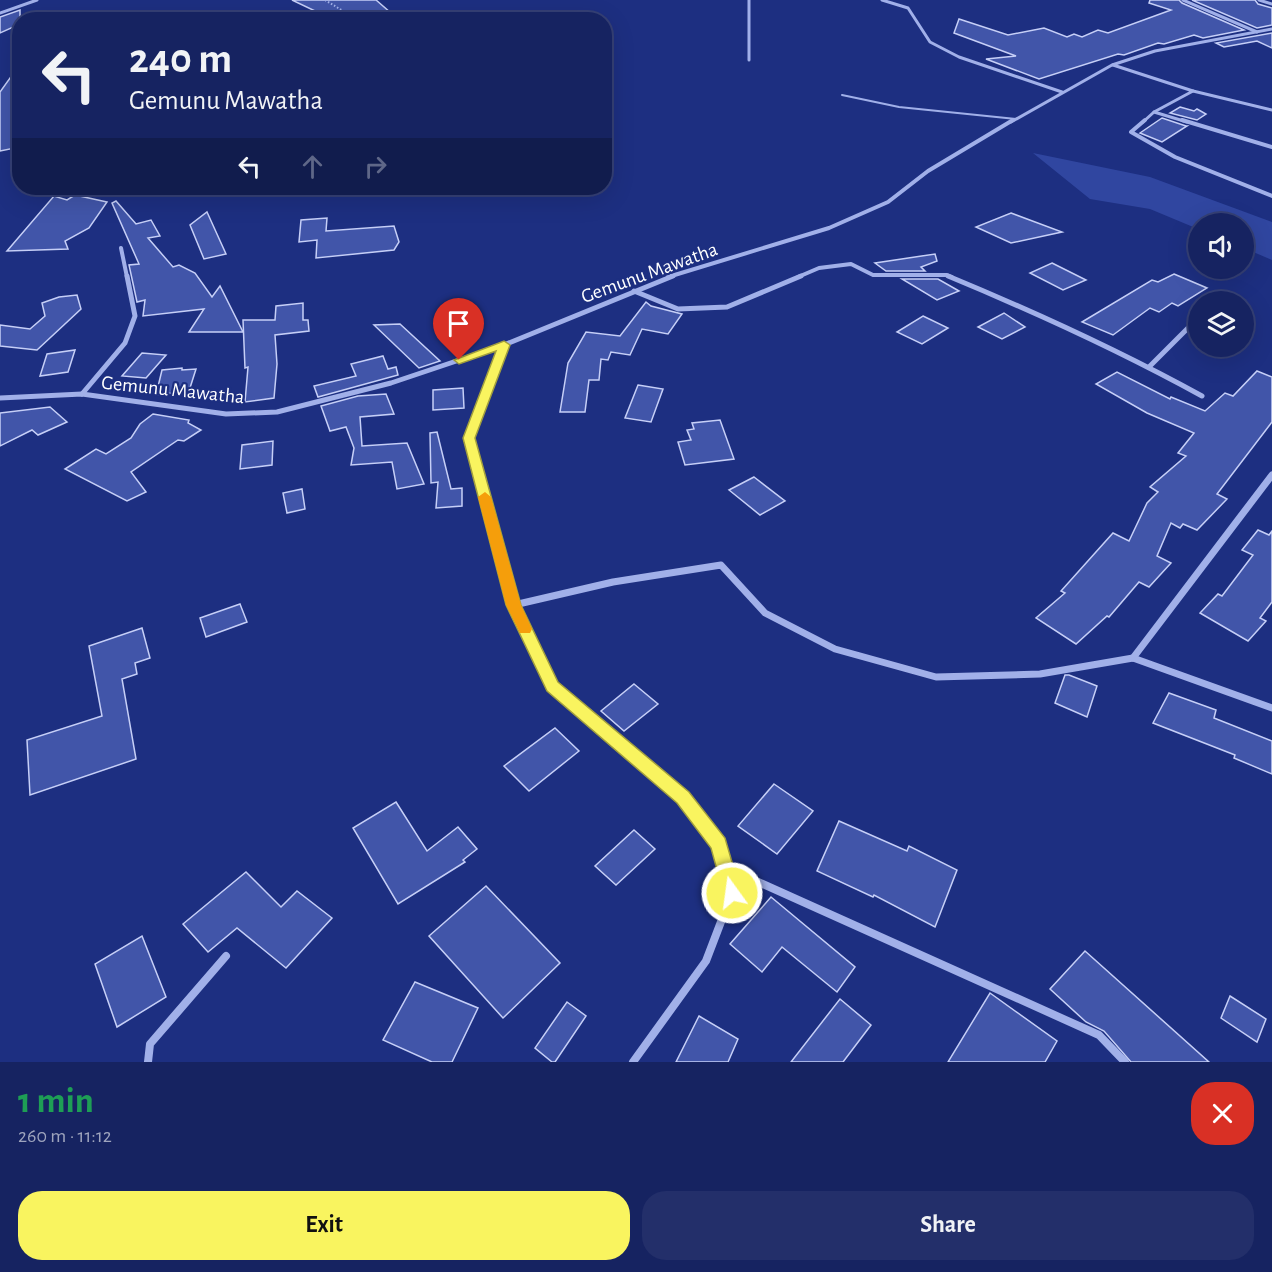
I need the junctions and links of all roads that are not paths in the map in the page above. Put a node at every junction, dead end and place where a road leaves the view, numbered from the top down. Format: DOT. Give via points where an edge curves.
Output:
graph roads {
  1 [pos="37,0"];
  2 [pos="749,0"];
  3 [pos="882,0"];
  4 [pos="1183,0"];
  5 [pos="1258,0"];
  6 [pos="1272,4"];
  7 [pos="0,13"];
  8 [pos="1272,29"];
  9 [pos="1258,32"];
  10 [pos="749,60"];
  11 [pos="1112,65"];
  12 [pos="1193,91"];
  13 [pos="1062,92"];
  14 [pos="842,95"];
  15 [pos="1272,110"];
  16 [pos="1154,112"];
  17 [pos="1016,119"];
  18 [pos="1272,147"];
  19 [pos="1272,196"];
  20 [pos="121,248"];
  21 [pos="633,291"];
  22 [pos="1188,328"];
  23 [pos="504,345"];
  24 [pos="1149,367"];
  25 [pos="82,394"];
  26 [pos="1202,396"];
  27 [pos="0,398"];
  28 [pos="1272,475"];
  29 [pos="514,605"];
  30 [pos="1133,658"];
  31 [pos="1272,708"];
  32 [pos="725,867"];
  33 [pos="226,956"];
  34 [pos="148,1062"];
  35 [pos="633,1062"];
  36 [pos="1125,1062"];
  1 -- 7 [label="street"];
  2 -- 10 [label="street"];
  3 -- 13 [label="street" via="908,8 930,42 959,57"];
  4 -- 9 [label="street"];
  5 -- 6 [label="street"];
  8 -- 9 [label="street, Gemunu Mawatha"];
  9 -- 11 [label="street, Gemunu Mawatha" via="1155,51"];
  11 -- 12 [label="street"];
  11 -- 13 [label="street, Gemunu Mawatha"];
  12 -- 15 [label="street"];
  12 -- 16 [label="street"];
  13 -- 17 [label="street, Gemunu Mawatha"];
  14 -- 17 [label="lane" via="899,107"];
  16 -- 18 [label="street"];
  16 -- 19 [label="street" via="1131,132 1175,157"];
  17 -- 21 [label="street, Gemunu Mawatha" via="928,171 888,202 830,228"];
  20 -- 25 [label="street" via="135,316 125,343"];
  21 -- 23 [label="street, Gemunu Mawatha"];
  21 -- 24 [label="street" via="678,309 727,307 819,268 851,264 873,275 947,274"];
  22 -- 24 [label="street"];
  23 -- 25 [label="street, Gemunu Mawatha" via="391,383 277,412 226,414"];
  23 -- 29 [label="street" via="469,438"];
  24 -- 26 [label="street"];
  25 -- 27 [label="street, Gemunu Mawatha"];
  28 -- 30 [label="street"];
  29 -- 30 [label="street" via="613,582 722,565 765,613 835,649 936,677 1040,674"];
  29 -- 32 [label="street" via="552,686 683,798 719,844"];
  30 -- 31 [label="street"];
  32 -- 35 [label="street" via="732,893 706,961"];
  32 -- 36 [label="street" via="1099,1035"];
  33 -- 34 [label="street" via="150,1044"];
}
